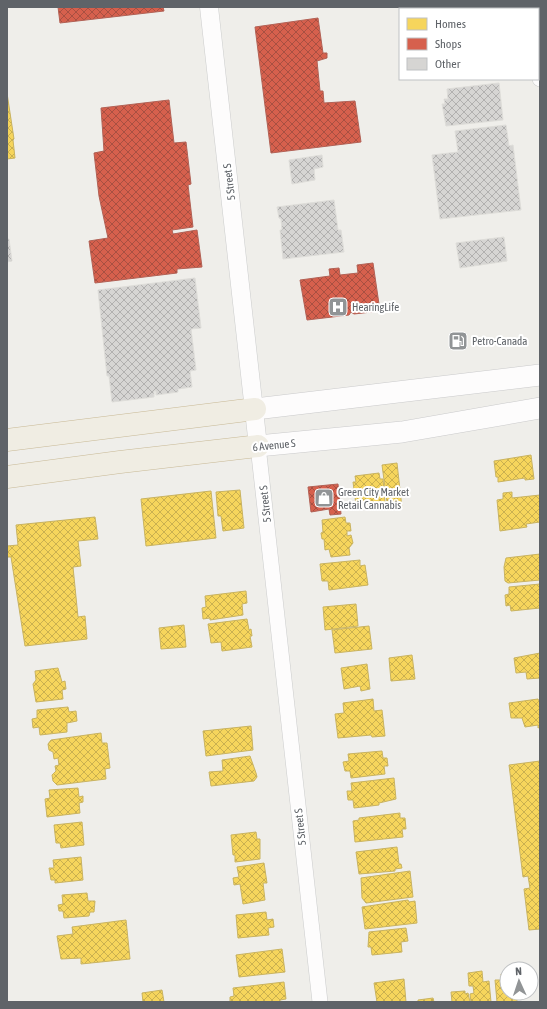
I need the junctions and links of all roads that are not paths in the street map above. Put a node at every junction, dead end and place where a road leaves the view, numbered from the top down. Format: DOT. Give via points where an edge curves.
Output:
graph roads {
  1 [pos="209,7"];
  2 [pos="540,375"];
  3 [pos="540,408"];
  4 [pos="255,410"];
  5 [pos="7,440"];
  6 [pos="258,446"];
  7 [pos="7,477"];
  8 [pos="320,1002"];
  1 -- 4 [label="street, 5 Street S"];
  2 -- 4 [label="main road"];
  3 -- 6 [label="main road, 6 Avenue S" via="402,432"];
  4 -- 5 [label="highway"];
  4 -- 6 [label="street, 5 Street S"];
  6 -- 7 [label="highway, 6 Avenue S"];
  6 -- 8 [label="street, 5 Street S"];
}
